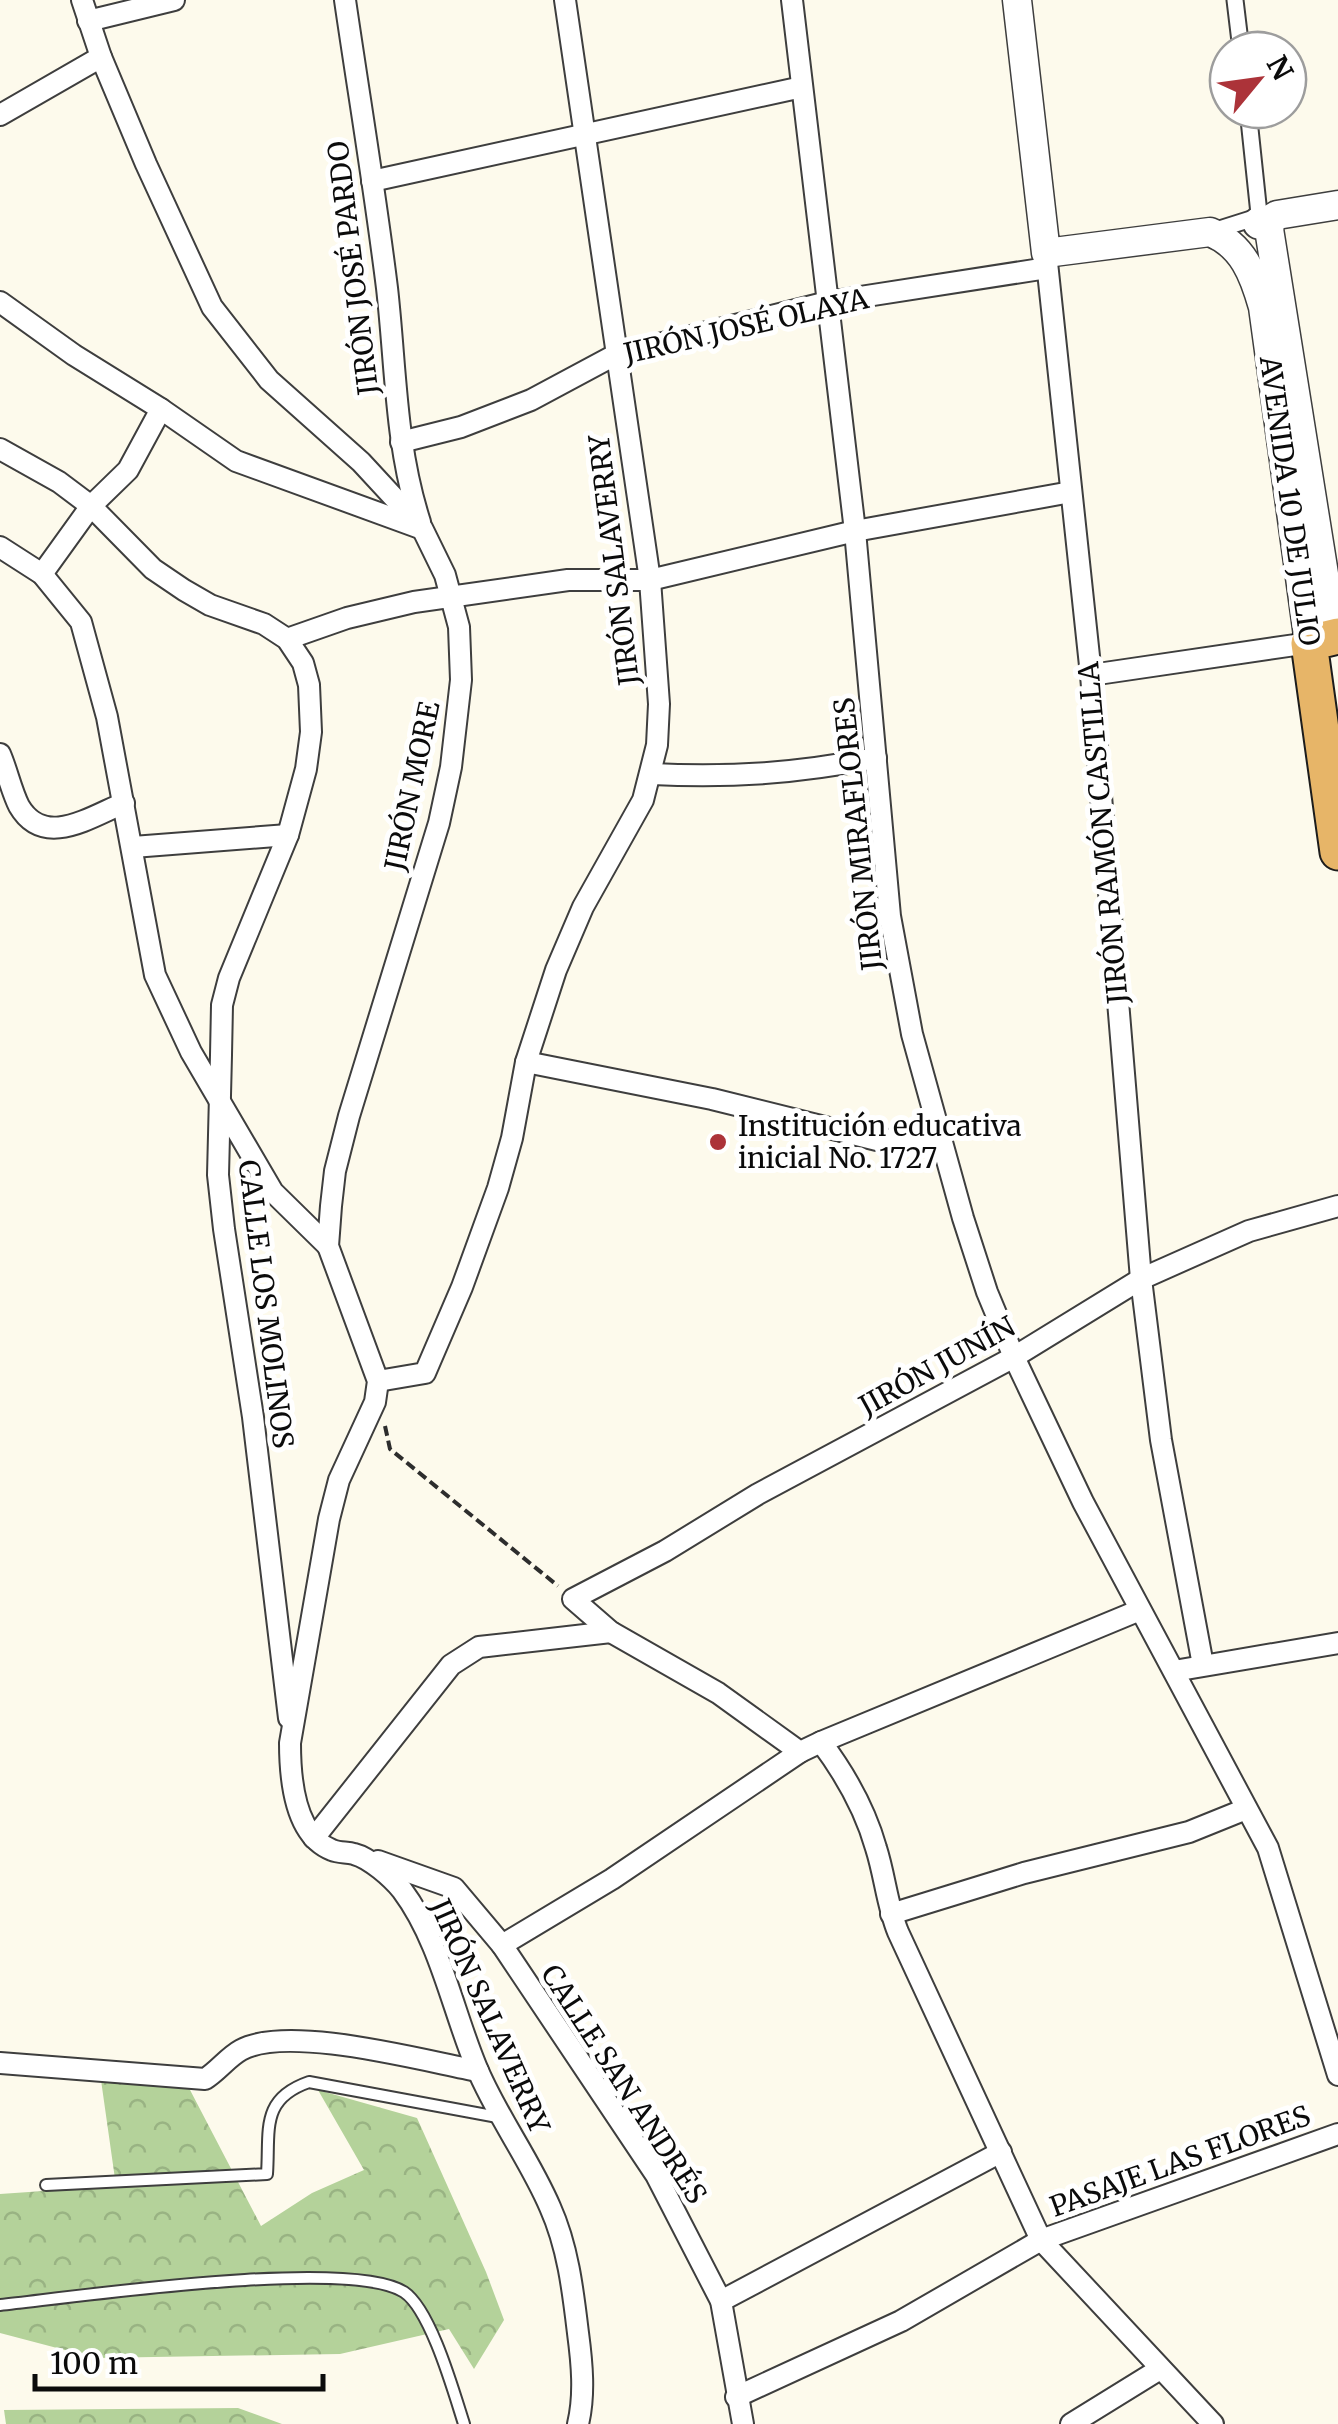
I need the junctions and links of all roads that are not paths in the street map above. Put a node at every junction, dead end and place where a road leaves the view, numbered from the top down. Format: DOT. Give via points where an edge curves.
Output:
graph roads {
  1 [pos="82,0"];
  2 [pos="174,0"];
  3 [pos="345,0"];
  4 [pos="565,0"];
  5 [pos="792,0"];
  6 [pos="1018,0"];
  7 [pos="1235,0"];
  8 [pos="88,21"];
  9 [pos="1239,30"];
  10 [pos="101,57"];
  11 [pos="802,87"];
  12 [pos="0,115"];
  13 [pos="1249,130"];
  14 [pos="582,135"];
  15 [pos="372,180"];
  16 [pos="1338,205"];
  17 [pos="1253,226"];
  18 [pos="1046,261"];
  19 [pos="1268,282"];
  20 [pos="0,302"];
  21 [pos="828,302"];
  22 [pos="615,355"];
  23 [pos="161,409"];
  24 [pos="400,442"];
  25 [pos="0,450"];
  26 [pos="1071,492"];
  27 [pos="91,506"];
  28 [pos="422,528"];
  29 [pos="856,532"];
  30 [pos="0,547"];
  31 [pos="42,574"];
  32 [pos="650,580"];
  33 [pos="452,597"];
  34 [pos="287,639"];
  35 [pos="1330,645"];
  36 [pos="1090,674"];
  37 [pos="0,754"];
  38 [pos="876,758"];
  39 [pos="652,774"];
  40 [pos="124,803"];
  41 [pos="288,835"];
  42 [pos="133,846"];
  43 [pos="1338,852"];
  44 [pos="526,1062"];
  45 [pos="220,1099"];
  46 [pos="940,1139"];
  47 [pos="1338,1206"];
  48 [pos="328,1246"];
  49 [pos="1141,1279"];
  50 [pos="1014,1357"];
  51 [pos="378,1380"];
  52 [pos="1140,1610"];
  53 [pos="611,1632"];
  54 [pos="1338,1643"];
  55 [pos="1203,1665"];
  56 [pos="1174,1670"];
  57 [pos="290,1742"];
  58 [pos="821,1742"];
  59 [pos="800,1752"];
  60 [pos="1246,1809"];
  61 [pos="314,1838"];
  62 [pos="357,1854"];
  63 [pos="891,1914"];
  64 [pos="502,1945"];
  65 [pos="0,2063"];
  66 [pos="478,2070"];
  67 [pos="1338,2075"];
  68 [pos="504,2119"];
  69 [pos="1338,2134"];
  70 [pos="1001,2152"];
  71 [pos="46,2185"];
  72 [pos="1041,2240"];
  73 [pos="720,2300"];
  74 [pos="0,2305"];
  75 [pos="1160,2369"];
  76 [pos="736,2396"];
  77 [pos="464,2424"];
  78 [pos="578,2424"];
  79 [pos="743,2424"];
  80 [pos="1071,2424"];
  81 [pos="1214,2424"];
  1 -- 8 [label="street, JIRÓN MORE"];
  2 -- 8 [label="street"];
  3 -- 15 [label="street, JIRÓN JOSÉ PARDO"];
  4 -- 14 [label="street, JIRÓN SALAVERRY"];
  5 -- 11 [label="street, JIRÓN MIRAFLORES"];
  6 -- 18 [label="street, JIRÓN RAMÓN CASTILLA"];
  7 -- 9 [label="street"];
  8 -- 10 [label="street, JIRÓN MORE"];
  10 -- 12 [label="street"];
  10 -- 28 [label="street, JIRÓN MORE" via="212,307 269,380 361,462"];
  11 -- 14 [label="street"];
  11 -- 21 [label="street, JIRÓN MIRAFLORES"];
  13 -- 17 [label="street"];
  14 -- 15 [label="street"];
  14 -- 22 [label="street, JIRÓN SALAVERRY"];
  15 -- 24 [label="street, JIRÓN JOSÉ PARDO"];
  16 -- 17 [label="street, JIRÓN JOSÉ OLAYA"];
  17 -- 18 [label="street, JIRÓN JOSÉ OLAYA"];
  17 -- 19 [label="street, AVENIDA 10 DE JULIO"];
  17 -- 19 [label="street, AVENIDA 10 DE JULIO" via="1246,263"];
  18 -- 21 [label="street, JIRÓN JOSÉ OLAYA"];
  18 -- 26 [label="street, JIRÓN RAMÓN CASTILLA"];
  19 -- 35 [label="street, AVENIDA 10 DE JULIO"];
  20 -- 23 [label="street"];
  21 -- 22 [label="street, JIRÓN JOSÉ OLAYA"];
  21 -- 29 [label="street, JIRÓN MIRAFLORES"];
  22 -- 24 [label="street, JIRÓN JOSÉ OLAYA" via="531,400"];
  22 -- 32 [label="street, JIRÓN SALAVERRY"];
  23 -- 27 [label="street" via="128,470"];
  23 -- 28 [label="street" via="236,461"];
  24 -- 28 [label="street, JIRÓN JOSÉ PARDO"];
  25 -- 27 [label="street"];
  26 -- 29 [label="street"];
  26 -- 36 [label="street, JIRÓN RAMÓN CASTILLA"];
  27 -- 31 [label="street"];
  27 -- 34 [label="street" via="153,569 210,605"];
  28 -- 33 [label="street, JIRÓN MORE"];
  29 -- 32 [label="street"];
  29 -- 38 [label="street, JIRÓN MIRAFLORES"];
  30 -- 31 [label="street"];
  31 -- 40 [label="street" via="81,622"];
  32 -- 33 [label="street" via="568,580"];
  32 -- 39 [label="street, JIRÓN SALAVERRY" via="659,704"];
  33 -- 34 [label="street" via="346,618"];
  33 -- 48 [label="street, JIRÓN MORE" via="462,668 451,767 348,1116"];
  34 -- 41 [label="street, CALLE LOS MOLINOS" via="310,685 311,732"];
  35 -- 36 [label="street"];
  35 -- 43 [label="highway, AVENIDA 10 DE JULIO"];
  36 -- 49 [label="street, JIRÓN RAMÓN CASTILLA"];
  37 -- 40 [label="street" via="21,809 42,828 60,829"];
  38 -- 39 [label="street" via="802,772"];
  38 -- 46 [label="street, JIRÓN MIRAFLORES" via="890,916"];
  39 -- 44 [label="street, JIRÓN SALAVERRY" via="633,822 582,908"];
  40 -- 42 [label="street"];
  41 -- 42 [label="street"];
  41 -- 45 [label="street, CALLE LOS MOLINOS" via="222,1005"];
  42 -- 45 [label="street" via="155,975"];
  44 -- 46 [label="street" via="877,1140"];
  44 -- 51 [label="street, JIRÓN SALAVERRY" via="498,1188 425,1373"];
  45 -- 48 [label="street" via="273,1192"];
  45 -- 57 [label="street, CALLE LOS MOLINOS" via="218,1175"];
  46 -- 50 [label="street, JIRÓN MIRAFLORES"];
  47 -- 49 [label="street, JIRÓN JUNÍN" via="1249,1231"];
  48 -- 51 [label="street, JIRÓN MORE"];
  49 -- 50 [label="street, JIRÓN JUNÍN"];
  49 -- 55 [label="street, JIRÓN RAMÓN CASTILLA"];
  50 -- 52 [label="street, JIRÓN MIRAFLORES"];
  50 -- 53 [label="street, JIRÓN JUNÍN" via="573,1599"];
  51 -- 57 [label="street" via="329,1518"];
  52 -- 56 [label="street, JIRÓN MIRAFLORES"];
  52 -- 58 [label="street"];
  53 -- 59 [label="street" via="718,1693"];
  53 -- 61 [label="street" via="479,1647 451,1666"];
  54 -- 55 [label="street"];
  55 -- 56 [label="street"];
  56 -- 60 [label="street"];
  57 -- 61 [label="street" via="290,1776"];
  58 -- 59 [label="street"];
  58 -- 63 [label="street" via="860,1804"];
  59 -- 64 [label="street"];
  60 -- 63 [label="street" via="1188,1832"];
  60 -- 67 [label="street" via="1268,1848"];
  61 -- 62 [label="street, JIRÓN SALAVERRY" via="332,1851"];
  62 -- 64 [label="street, CALLE SAN ANDRÉS" via="454,1888"];
  62 -- 66 [label="street, JIRÓN SALAVERRY" via="401,1888"];
  63 -- 70 [label="street"];
  64 -- 73 [label="street, CALLE SAN ANDRÉS" via="656,2175"];
  65 -- 66 [label="street" via="205,2079 242,2050 300,2039"];
  66 -- 68 [label="street, JIRÓN SALAVERRY"];
  68 -- 71 [label="lane" via="309,2082 290,2088 271,2109 268,2174"];
  68 -- 78 [label="street, JIRÓN SALAVERRY" via="564,2248 582,2372"];
  69 -- 72 [label="street, PASAJE LAS FLORES"];
  70 -- 72 [label="street"];
  70 -- 73 [label="street"];
  72 -- 75 [label="street"];
  72 -- 76 [label="street, PASAJE LAS FLORES" via="901,2321"];
  73 -- 76 [label="street, CALLE SAN ANDRÉS"];
  74 -- 77 [label="lane" via="214,2283 339,2278 388,2285 416,2304 447,2368"];
  75 -- 80 [label="street"];
  75 -- 81 [label="street"];
  76 -- 79 [label="street, CALLE SAN ANDRÉS"];
}
